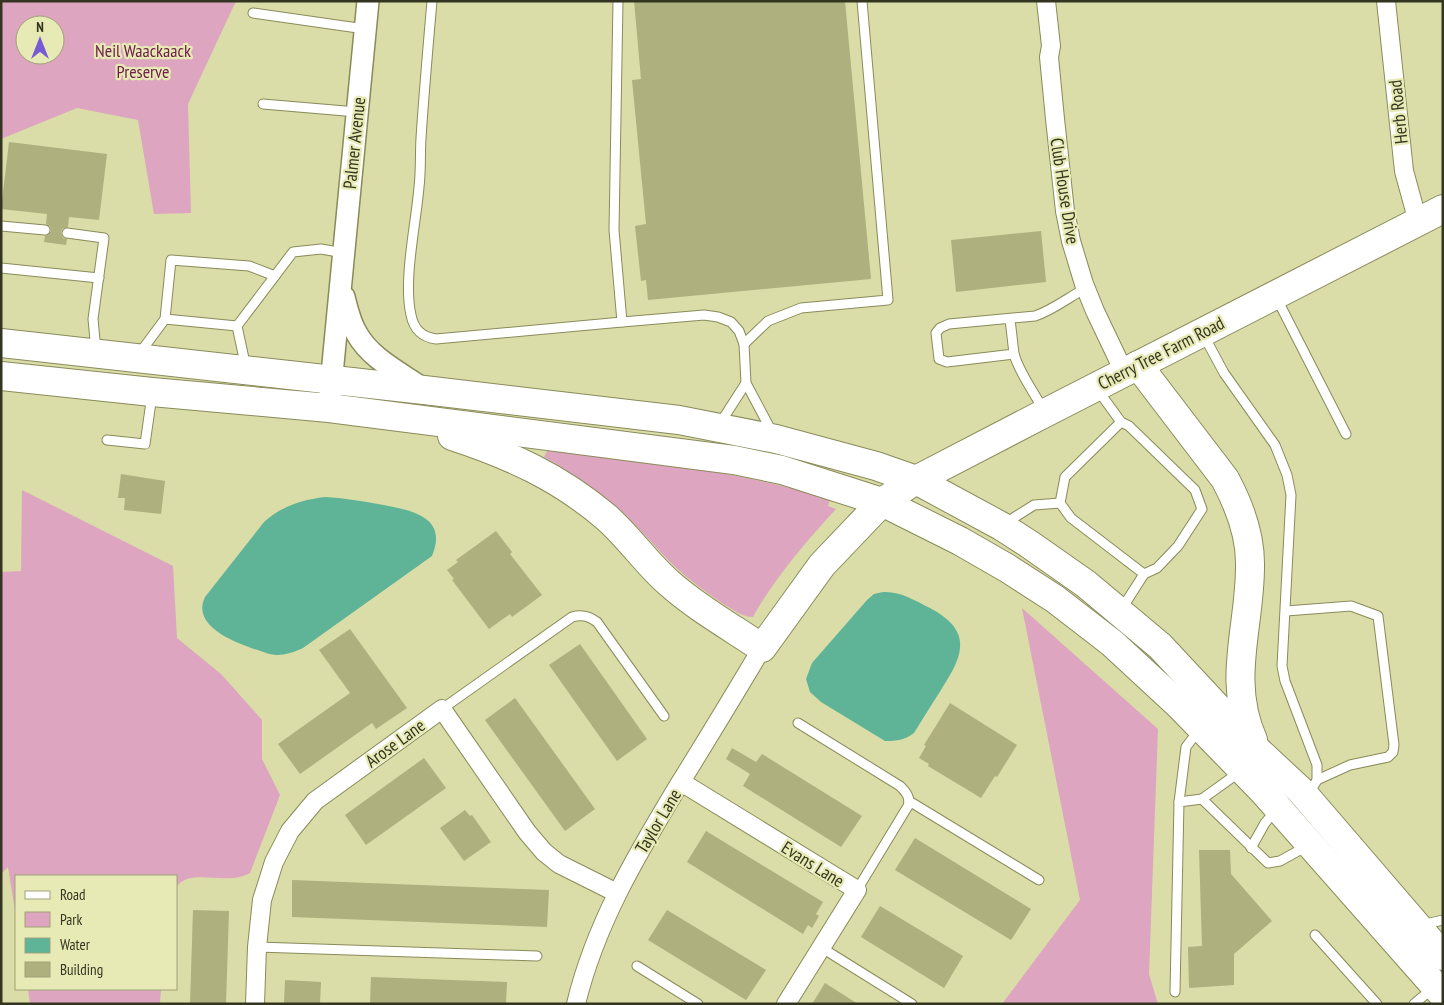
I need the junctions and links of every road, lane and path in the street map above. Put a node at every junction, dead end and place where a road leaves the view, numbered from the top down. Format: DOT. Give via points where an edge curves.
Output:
graph roads {
  1 [pos="368,1"];
  2 [pos="432,1"];
  3 [pos="618,1"];
  4 [pos="862,1"];
  5 [pos="1046,1"];
  6 [pos="1386,1"];
  7 [pos="253,13"];
  8 [pos="366,29"];
  9 [pos="264,104"];
  10 [pos="357,112"];
  11 [pos="1443,209"];
  12 [pos="1418,222"];
  13 [pos="1,226"];
  14 [pos="46,230"];
  15 [pos="68,233"];
  16 [pos="344,253"];
  17 [pos="1,268"];
  18 [pos="275,276"];
  19 [pos="99,278"];
  20 [pos="341,285"];
  21 [pos="1086,288"];
  22 [pos="1275,295"];
  23 [pos="165,319"];
  24 [pos="1010,319"];
  25 [pos="622,322"];
  26 [pos="237,326"];
  27 [pos="1202,332"];
  28 [pos="1,343"];
  29 [pos="744,344"];
  30 [pos="97,354"];
  31 [pos="1014,354"];
  32 [pos="136,358"];
  33 [pos="1131,368"];
  34 [pos="247,370"];
  35 [pos="1,376"];
  36 [pos="332,380"];
  37 [pos="746,383"];
  38 [pos="1095,387"];
  39 [pos="424,390"];
  40 [pos="152,392"];
  41 [pos="329,408"];
  42 [pos="1045,412"];
  43 [pos="396,417"];
  44 [pos="1121,422"];
  45 [pos="717,428"];
  46 [pos="1346,434"];
  47 [pos="776,439"];
  48 [pos="107,440"];
  49 [pos="916,480"];
  50 [pos="882,502"];
  51 [pos="1060,503"];
  52 [pos="1001,526"];
  53 [pos="1144,574"];
  54 [pos="1286,611"];
  55 [pos="1120,612"];
  56 [pos="762,648"];
  57 [pos="442,709"];
  58 [pos="664,716"];
  59 [pos="798,723"];
  60 [pos="1201,728"];
  61 [pos="1250,760"];
  62 [pos="681,782"];
  63 [pos="1312,789"];
  64 [pos="1202,799"];
  65 [pos="909,801"];
  66 [pos="1179,802"];
  67 [pos="1277,807"];
  68 [pos="1310,844"];
  69 [pos="1251,848"];
  70 [pos="1039,880"];
  71 [pos="857,890"];
  72 [pos="617,892"];
  73 [pos="1430,923"];
  74 [pos="1315,935"];
  75 [pos="257,947"];
  76 [pos="822,948"];
  77 [pos="537,956"];
  78 [pos="1443,956"];
  79 [pos="637,966"];
  80 [pos="1439,991"];
  81 [pos="1175,992"];
  82 [pos="255,1004"];
  83 [pos="576,1004"];
  84 [pos="698,1004"];
  85 [pos="786,1004"];
  86 [pos="912,1004"];
  87 [pos="1376,1004"];
  88 [pos="1414,1004"];
  1 -- 8 [label="street, Palmer Avenue"];
  2 -- 25 [label="lane" via="420,184 408,288 410,314 416,328 420,334 436,339"];
  3 -- 25 [label="lane" via="614,230"];
  4 -- 29 [label="lane" via="888,300 801,308 768,321"];
  5 -- 21 [label="street, Club House Drive" via="1065,211"];
  6 -- 12 [label="street, Herb Road" via="1404,171"];
  7 -- 8 [label="lane"];
  8 -- 10 [label="street, Palmer Avenue"];
  9 -- 10 [label="lane"];
  10 -- 16 [label="street, Palmer Avenue"];
  11 -- 12 [label="main road, Cherry Tree Farm Road"];
  12 -- 22 [label="main road, Cherry Tree Farm Road"];
  13 -- 14 [label="lane"];
  15 -- 19 [label="lane" via="104,238"];
  16 -- 18 [label="lane" via="321,249 293,252"];
  16 -- 20 [label="street, Palmer Avenue"];
  17 -- 19 [label="lane"];
  18 -- 23 [label="lane" via="250,266 171,260"];
  18 -- 26 [label="lane"];
  19 -- 30 [label="lane" via="94,319"];
  20 -- 36 [label="street, Palmer Avenue"];
  20 -- 39 [label="street, Palmer Avenue" via="356,333 365,346"];
  21 -- 24 [label="lane" via="1046,312"];
  21 -- 33 [label="street, Club House Drive" via="1095,311"];
  22 -- 27 [label="main road, Cherry Tree Farm Road"];
  22 -- 46 [label="lane"];
  23 -- 26 [label="lane"];
  23 -- 32 [label="lane"];
  24 -- 31 [label="lane"];
  24 -- 31 [label="lane" via="949,324 936,333 939,359 947,362"];
  25 -- 29 [label="lane" via="718,316 735,326"];
  26 -- 34 [label="lane"];
  27 -- 33 [label="main road, Cherry Tree Farm Road"];
  27 -- 54 [label="lane" via="1224,373 1275,445 1287,475 1291,495"];
  28 -- 30 [label="main road"];
  29 -- 37 [label="lane"];
  30 -- 32 [label="main road"];
  31 -- 42 [label="lane" via="1017,365"];
  32 -- 34 [label="main road"];
  33 -- 38 [label="main road, Cherry Tree Farm Road"];
  33 -- 61 [label="main road" via="1225,479 1244,522 1250,574 1240,690 1248,728"];
  34 -- 36 [label="main road"];
  35 -- 40 [label="main road"];
  36 -- 39 [label="main road"];
  36 -- 41 [label="street, Palmer Avenue"];
  37 -- 45 [label="lane"];
  37 -- 47 [label="lane"];
  38 -- 42 [label="main road, Cherry Tree Farm Road"];
  38 -- 44 [label="lane"];
  39 -- 45 [label="main road" via="679,420"];
  40 -- 41 [label="main road"];
  40 -- 48 [label="lane" via="145,444"];
  41 -- 43 [label="main road"];
  42 -- 49 [label="main road, Cherry Tree Farm Road"];
  43 -- 50 [label="main road" via="734,460 782,470"];
  43 -- 56 [label="main road" via="505,454 560,483 606,518 670,584"];
  44 -- 51 [label="lane" via="1065,477"];
  44 -- 53 [label="lane" via="1195,490 1202,509 1178,546 1157,568"];
  45 -- 47 [label="main road"];
  47 -- 49 [label="main road"];
  49 -- 50 [label="main road, Cherry Tree Farm Road"];
  49 -- 52 [label="main road"];
  50 -- 56 [label="main road, Cherry Tree Farm Road" via="822,565"];
  50 -- 60 [label="main road" via="960,541 1055,599 1112,643"];
  51 -- 52 [label="lane" via="1034,505"];
  51 -- 53 [label="lane" via="1071,518"];
  52 -- 55 [label="main road" via="1086,584"];
  53 -- 55 [label="lane"];
  54 -- 63 [label="lane" via="1283,673 1317,766"];
  54 -- 63 [label="lane" via="1351,606 1378,616 1393,752 1388,757 1350,765"];
  55 -- 61 [label="main road" via="1160,646"];
  56 -- 62 [label="street, Taylor Lane"];
  57 -- 58 [label="lane" via="579,615 597,622"];
  57 -- 72 [label="street, Arose Lane" via="544,852 559,864"];
  57 -- 75 [label="street, Arose Lane" via="321,796 297,821 270,873 262,900"];
  59 -- 65 [label="lane" via="900,786"];
  60 -- 61 [label="main road"];
  60 -- 66 [label="lane" via="1186,748"];
  61 -- 63 [label="main road"];
  61 -- 64 [label="lane"];
  61 -- 67 [label="main road"];
  62 -- 71 [label="street, Evans Lane"];
  62 -- 72 [label="street, Taylor Lane"];
  63 -- 73 [label="main road"];
  64 -- 66 [label="lane"];
  64 -- 69 [label="lane"];
  65 -- 70 [label="lane"];
  65 -- 71 [label="lane"];
  66 -- 81 [label="lane"];
  67 -- 68 [label="main road"];
  67 -- 69 [label="lane"];
  68 -- 69 [label="lane" via="1268,864"];
  68 -- 80 [label="main road"];
  71 -- 76 [label="street, Evans Lane"];
  72 -- 83 [label="street, Taylor Lane" via="599,932"];
  73 -- 78 [label="main road"];
  74 -- 87 [label="lane"];
  75 -- 77 [label="lane"];
  75 -- 82 [label="street, Arose Lane"];
  76 -- 85 [label="street, Evans Lane"];
  76 -- 86 [label="lane"];
  79 -- 84 [label="lane"];
  80 -- 88 [label="lane"];
}
